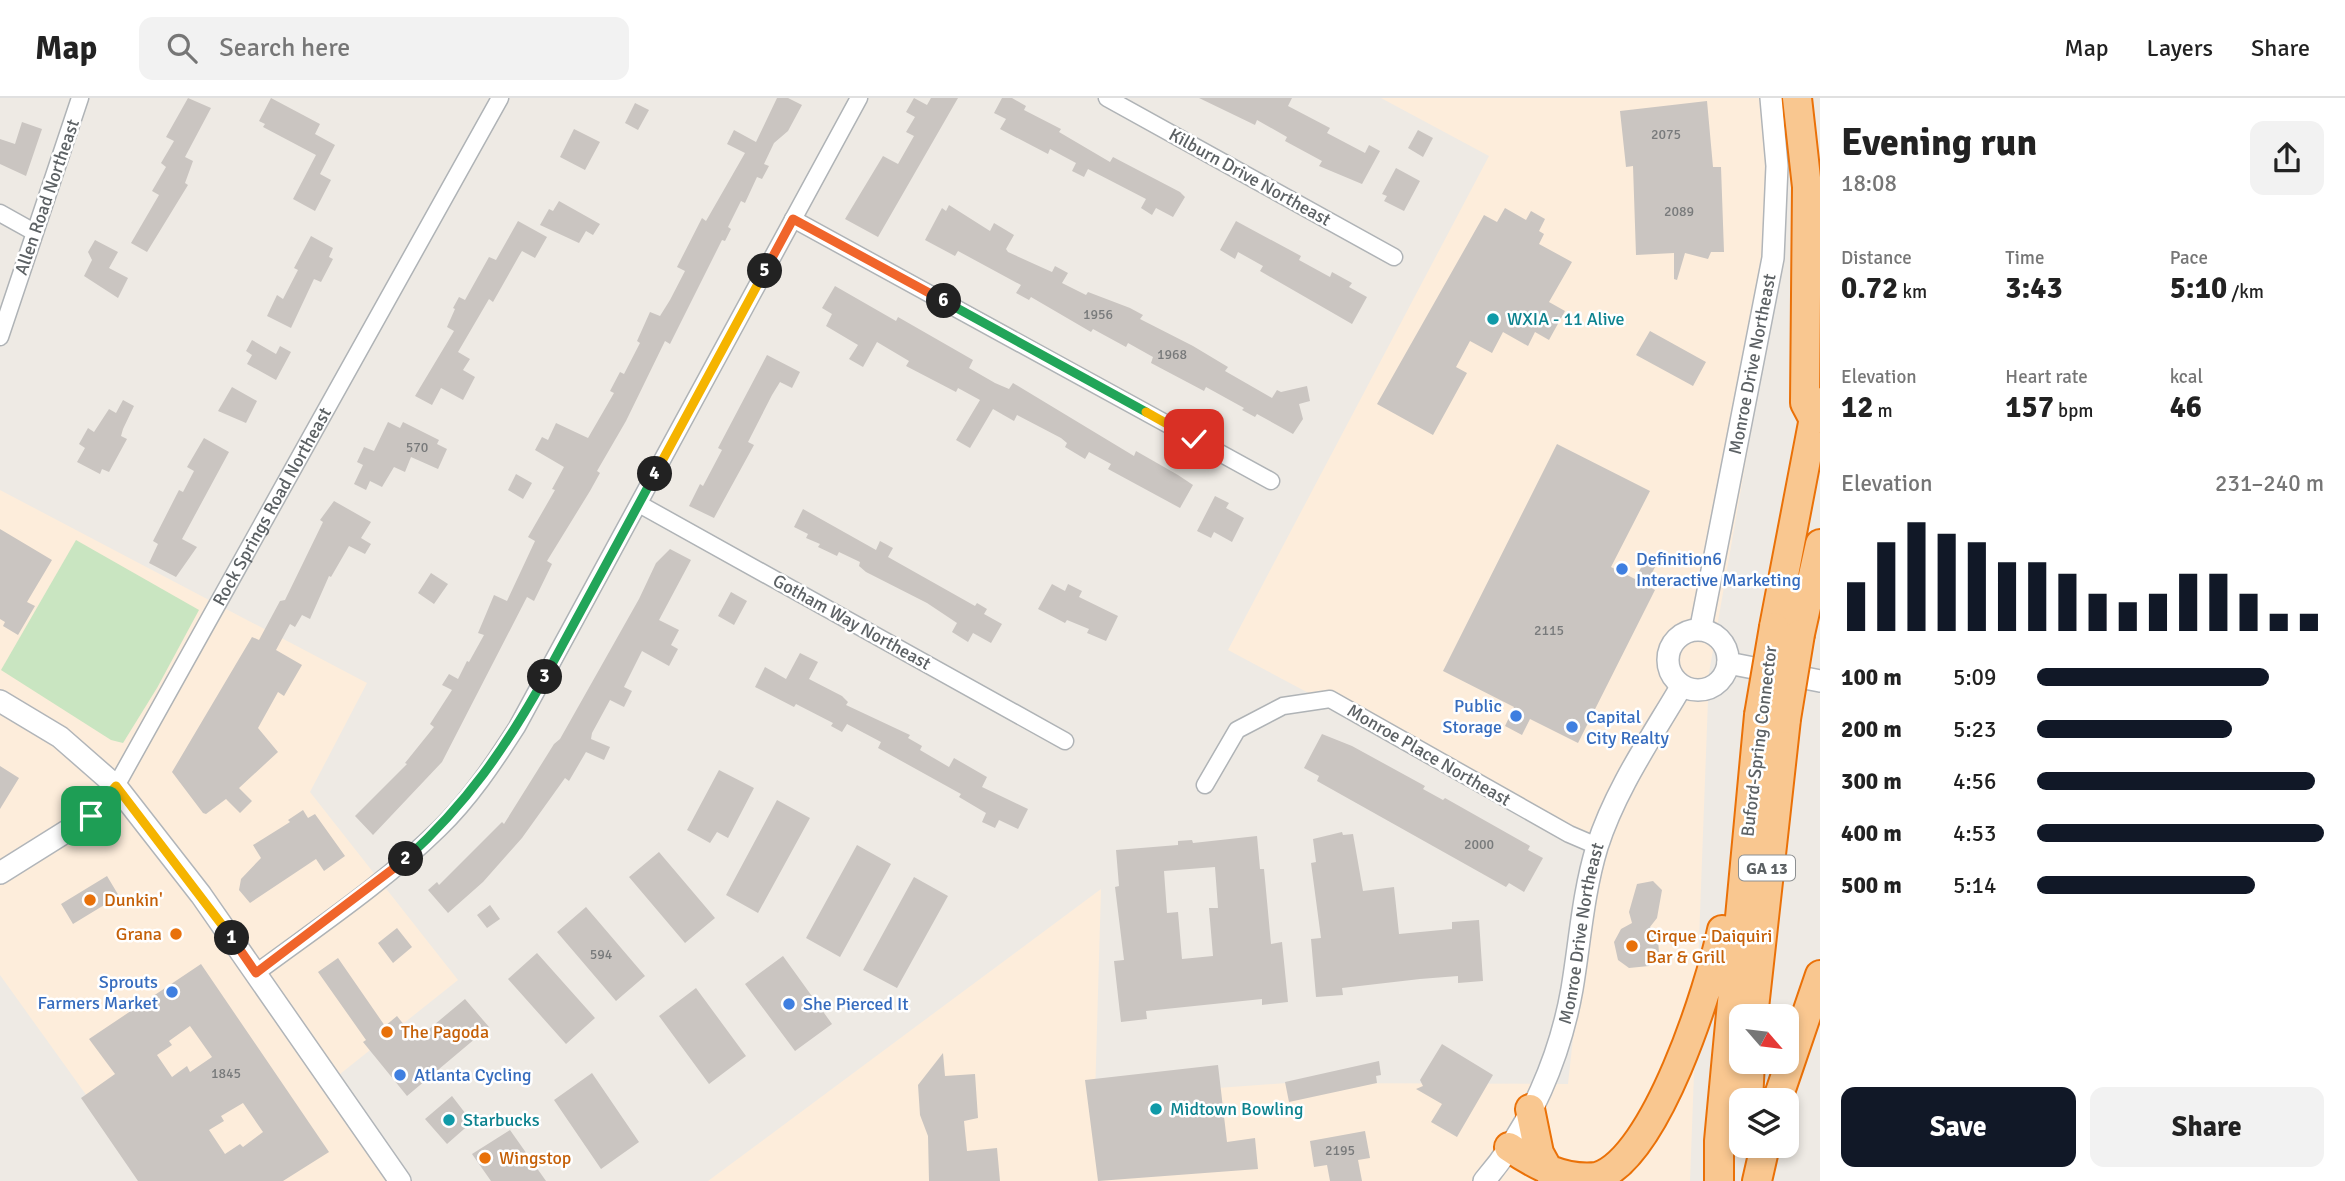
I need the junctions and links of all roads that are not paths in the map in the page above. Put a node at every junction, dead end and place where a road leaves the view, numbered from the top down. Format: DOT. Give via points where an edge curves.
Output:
graph roads {
  1 [pos="80,98"];
  2 [pos="500,98"];
  3 [pos="859,98"];
  4 [pos="1107,98"];
  5 [pos="1771,98"];
  6 [pos="1797,98"];
  7 [pos="0,213"];
  8 [pos="793,219"];
  9 [pos="34,232"];
  10 [pos="1394,257"];
  11 [pos="0,337"];
  12 [pos="1820,389"];
  13 [pos="1814,420"];
  14 [pos="1271,481"];
  15 [pos="639,504"];
  16 [pos="1820,544"];
  17 [pos="1701,627"];
  18 [pos="1787,630"];
  19 [pos="1728,663"];
  20 [pos="1820,681"];
  21 [pos="1682,687"];
  22 [pos="0,701"];
  23 [pos="1772,717"];
  24 [pos="1065,741"];
  25 [pos="1205,785"];
  26 [pos="116,786"];
  27 [pos="1597,846"];
  28 [pos="0,873"];
  29 [pos="1742,875"];
  30 [pos="256,973"];
  31 [pos="1820,975"];
  32 [pos="1754,1004"];
  33 [pos="1781,1088"];
  34 [pos="1530,1109"];
  35 [pos="1746,1158"];
  36 [pos="1762,1158"];
  37 [pos="1498,1163"];
  38 [pos="1541,1177"];
  39 [pos="400,1181"];
  40 [pos="1719,1181"];
  41 [pos="1746,1181"];
  42 [pos="1757,1181"];
  1 -- 9 [label="street, Allen Road Northeast"];
  2 -- 26 [label="street, Rock Springs Road Northeast"];
  3 -- 8 [label="street"];
  4 -- 10 [label="street, Kilburn Drive Northeast"];
  5 -- 17 [label="main road, Monroe Drive Northeast" via="1777,166 1773,258"];
  6 -- 13 [label="highway" via="1807,187 1805,403"];
  7 -- 9 [label="street"];
  8 -- 14 [label="street"];
  8 -- 15 [label="street"];
  9 -- 11 [label="street, Allen Road Northeast"];
  12 -- 13 [label="highway, Buford-Spring Connector / GA 13"];
  13 -- 18 [label="highway, Buford-Spring Connector / GA 13"];
  15 -- 24 [label="street, Gotham Way Northeast"];
  15 -- 30 [label="street" via="517,727 472,792 406,859"];
  16 -- 18 [label="highway, Buford-Spring Connector / GA 13"];
  17 -- 19 [label="main road" via="1720,637"];
  17 -- 21 [label="main road" via="1686,632 1670,653 1670,674"];
  18 -- 23 [label="highway, Buford-Spring Connector / GA 13, bridge"];
  19 -- 20 [label="main road"];
  19 -- 21 [label="main road" via="1709,688 1695,691"];
  21 -- 27 [label="main road, Monroe Drive Northeast" via="1615,801"];
  22 -- 26 [label="main road" via="60,737"];
  23 -- 29 [label="highway, Buford-Spring Connector / GA 13"];
  23 -- 32 [label="highway, Buford-Spring Connector / GA 13"];
  25 -- 27 [label="street, Monroe Place Northeast" via="1237,730 1283,706 1330,699"];
  26 -- 28 [label="main road, Rock Springs Road Northeast" via="91,816"];
  26 -- 30 [label="main road" via="199,891"];
  27 -- 34 [label="main road, Monroe Drive Northeast" via="1565,1021"];
  29 -- 38 [label="highway" via="1726,910 1714,971 1689,1038 1640,1140 1620,1164 1598,1177"];
  29 -- 40 [label="highway, Buford-Spring Connector / GA 13"];
  30 -- 39 [label="main road"];
  31 -- 33 [label="highway"];
  34 -- 37 [label="main road, Monroe Drive Northeast"];
  34 -- 38 [label="highway"];
  35 -- 41 [label="highway"];
  36 -- 42 [label="highway"];
  37 -- 38 [label="highway"];
}
